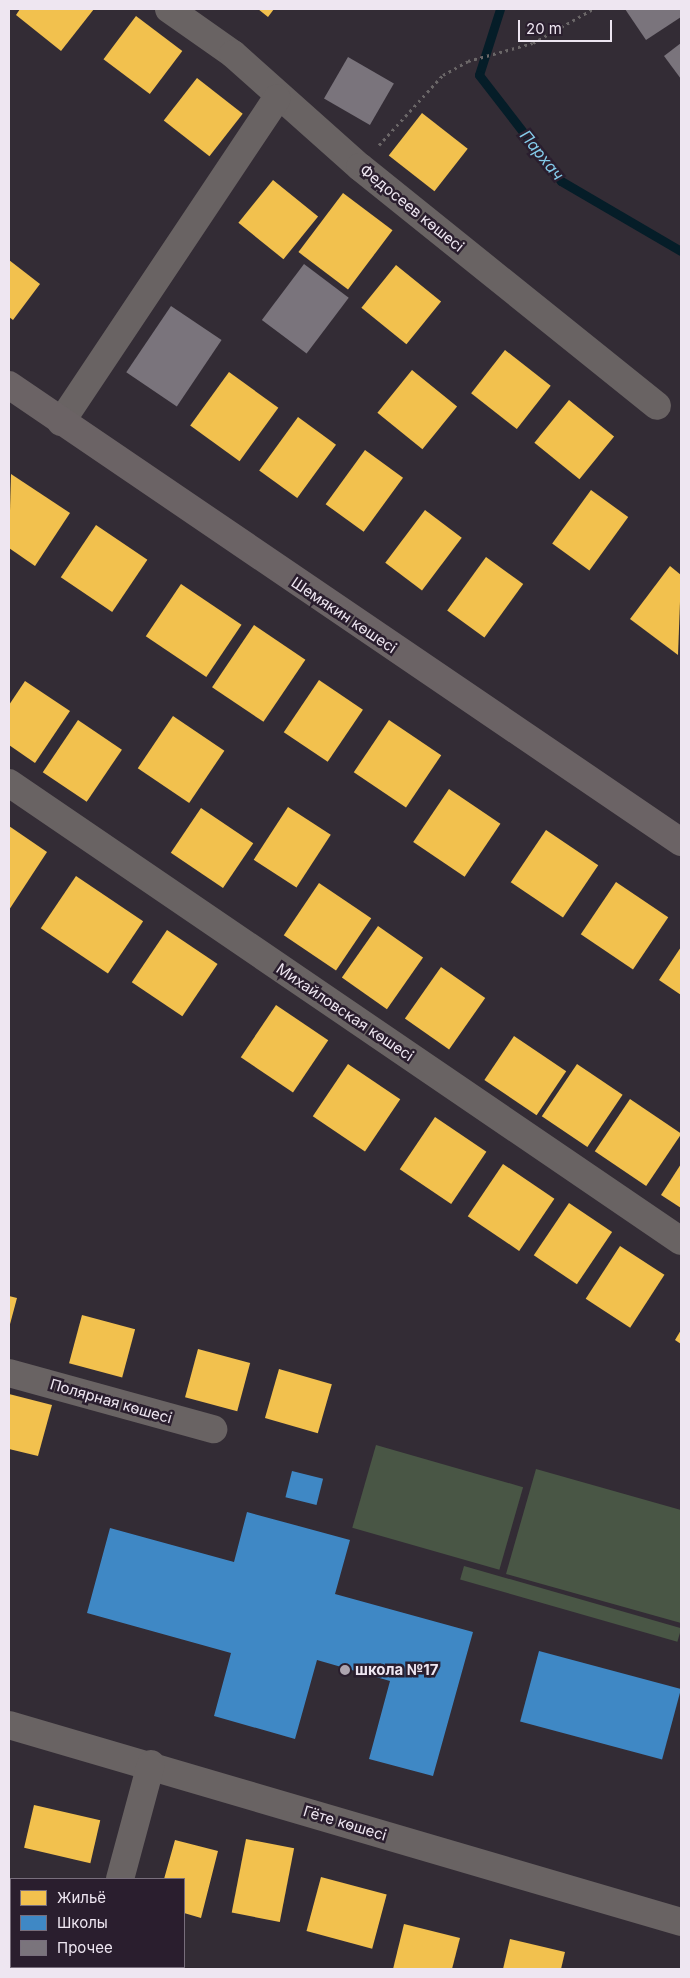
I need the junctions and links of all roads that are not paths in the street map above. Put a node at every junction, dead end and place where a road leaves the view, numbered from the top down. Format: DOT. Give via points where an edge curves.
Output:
graph roads {
  1 [pos="169,9"];
  2 [pos="277,98"];
  3 [pos="9,385"];
  4 [pos="657,406"];
  5 [pos="61,422"];
  6 [pos="9,783"];
  7 [pos="681,842"];
  8 [pos="681,1242"];
  9 [pos="9,1373"];
  10 [pos="213,1430"];
  11 [pos="9,1725"];
  12 [pos="151,1764"];
  13 [pos="120,1878"];
  14 [pos="681,1922"];
  1 -- 2 [label="street, Федосеев көшесі" via="232,54"];
  2 -- 4 [label="street, Федосеев көшесі"];
  2 -- 5 [label="street"];
  3 -- 5 [label="main road, Шемякин көшесі"];
  5 -- 7 [label="main road, Шемякин көшесі"];
  6 -- 8 [label="street, Михайловская көшесі"];
  9 -- 10 [label="street, Полярная көшесі"];
  11 -- 12 [label="street, Гёте көшесі"];
  12 -- 13 [label="street"];
  12 -- 14 [label="street, Гёте көшесі"];
}
